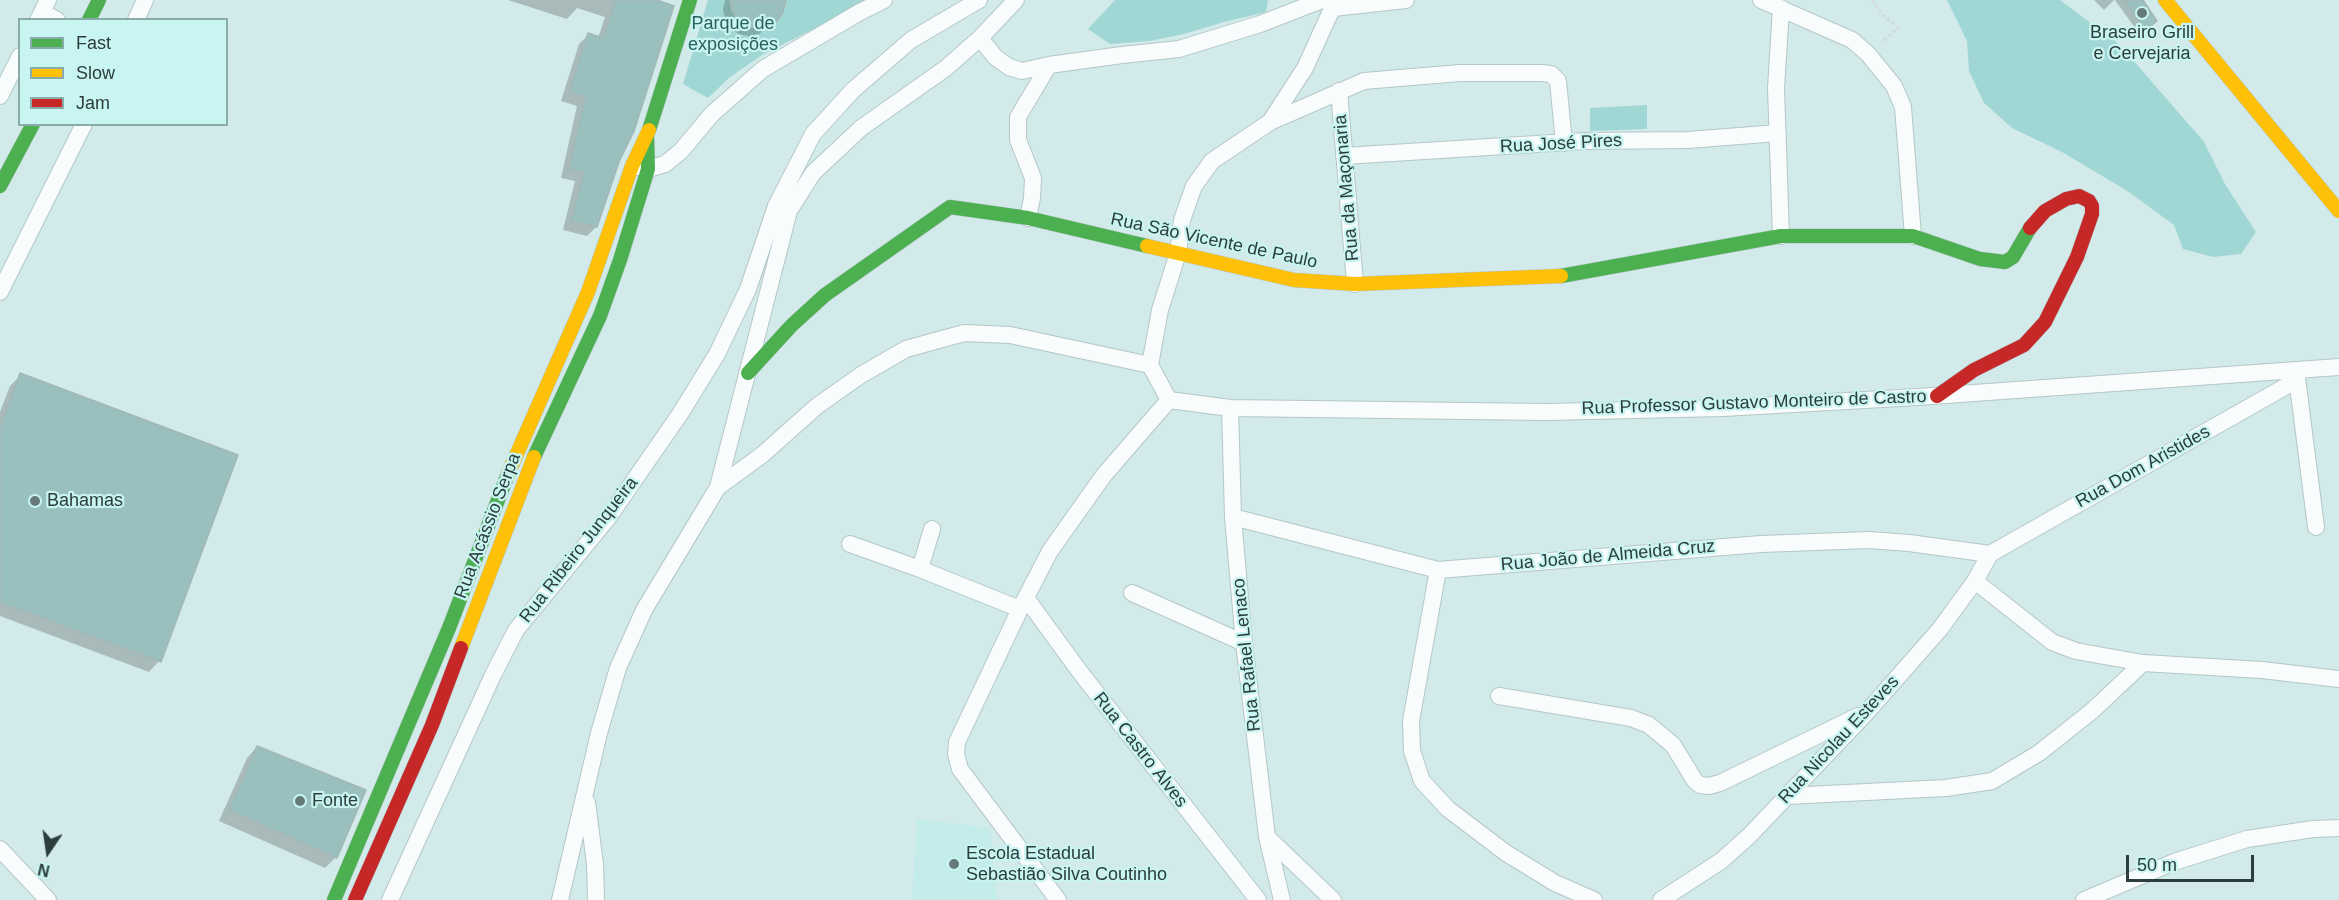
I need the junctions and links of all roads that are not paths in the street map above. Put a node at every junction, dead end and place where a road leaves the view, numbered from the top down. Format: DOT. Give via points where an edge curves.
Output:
graph roads {
  1 [pos="99,0"];
  2 [pos="146,0"];
  3 [pos="690,0"];
  4 [pos="884,0"];
  5 [pos="979,0"];
  6 [pos="1016,0"];
  7 [pos="1407,0"];
  8 [pos="1761,0"];
  9 [pos="2165,0"];
  10 [pos="1330,3"];
  11 [pos="1781,8"];
  12 [pos="89,18"];
  13 [pos="137,18"];
  14 [pos="980,38"];
  15 [pos="18,60"];
  16 [pos="1049,65"];
  17 [pos="1340,91"];
  18 [pos="0,96"];
  19 [pos="1270,122"];
  20 [pos="32,126"];
  21 [pos="83,126"];
  22 [pos="1778,133"];
  23 [pos="1564,143"];
  24 [pos="1344,156"];
  25 [pos="640,167"];
  26 [pos="0,186"];
  27 [pos="782,208"];
  28 [pos="2339,210"];
  29 [pos="1028,218"];
  30 [pos="1781,236"];
  31 [pos="1913,236"];
  32 [pos="1178,253"];
  33 [pos="1355,284"];
  34 [pos="0,292"];
  35 [pos="1150,365"];
  36 [pos="2339,367"];
  37 [pos="748,373"];
  38 [pos="2296,375"];
  39 [pos="1937,396"];
  40 [pos="1169,400"];
  41 [pos="1230,408"];
  42 [pos="517,452"];
  43 [pos="532,462"];
  44 [pos="718,487"];
  45 [pos="1233,517"];
  46 [pos="2316,527"];
  47 [pos="932,529"];
  48 [pos="850,544"];
  49 [pos="1990,554"];
  50 [pos="920,569"];
  51 [pos="1438,570"];
  52 [pos="1975,582"];
  53 [pos="1132,593"];
  54 [pos="1023,604"];
  55 [pos="449,628"];
  56 [pos="467,635"];
  57 [pos="1244,643"];
  58 [pos="2143,663"];
  59 [pos="2339,679"];
  60 [pos="1499,696"];
  61 [pos="1867,712"];
  62 [pos="586,793"];
  63 [pos="1787,796"];
  64 [pos="2339,828"];
  65 [pos="1267,837"];
  66 [pos="0,849"];
  67 [pos="48,900"];
  68 [pos="334,900"];
  69 [pos="356,900"];
  70 [pos="390,900"];
  71 [pos="561,900"];
  72 [pos="596,900"];
  73 [pos="1058,900"];
  74 [pos="1258,900"];
  75 [pos="1282,900"];
  76 [pos="1334,900"];
  77 [pos="1594,900"];
  78 [pos="1661,900"];
  79 [pos="2084,900"];
  1 -- 12 [label="street"];
  2 -- 13 [label="street"];
  3 -- 25 [label="street"];
  4 -- 25 [label="street" via="764,69 712,114 665,164"];
  5 -- 27 [label="street" via="911,40 853,90 813,134"];
  6 -- 14 [label="street"];
  7 -- 10 [label="street"];
  8 -- 11 [label="street"];
  9 -- 28 [label="street"];
  10 -- 16 [label="street" via="1179,49"];
  10 -- 19 [label="street" via="1305,68"];
  11 -- 22 [label="street" via="1776,88"];
  11 -- 31 [label="street" via="1852,40 1894,86 1903,108"];
  14 -- 16 [label="street" via="1009,67 1022,71"];
  14 -- 27 [label="street" via="946,68 861,128"];
  15 -- 18 [label="street"];
  16 -- 29 [label="street" via="1018,117 1018,140 1033,178"];
  17 -- 19 [label="street"];
  17 -- 23 [label="street" via="1364,81 1385,79 1460,73 1551,74 1558,81"];
  17 -- 24 [label="street, Rua da Maçonaria"];
  19 -- 32 [label="street" via="1212,161 1194,186 1182,220"];
  20 -- 26 [label="street"];
  21 -- 34 [label="street"];
  22 -- 23 [label="street, Rua José Pires"];
  22 -- 30 [label="street"];
  23 -- 24 [label="street, Rua José Pires"];
  24 -- 33 [label="street, Rua da Maçonaria"];
  25 -- 42 [label="street, Rua Acássio Serpa" via="620,205 588,292"];
  25 -- 43 [label="street, Rua Acássio Serpa" via="624,249 600,316"];
  27 -- 37 [label="street"];
  27 -- 70 [label="street, Rua Ribeiro Junqueira" via="717,354 680,414 608,518 516,630"];
  29 -- 32 [label="street, Rua São Vicente de Paulo"];
  29 -- 37 [label="street, Rua São Vicente de Paulo" via="960,207 944,210 913,236 825,295"];
  30 -- 31 [label="street, Rua São Vicente de Paulo"];
  30 -- 33 [label="street, Rua São Vicente de Paulo" via="1563,276"];
  31 -- 39 [label="street, Rua São Vicente de Paulo" via="1980,260 2005,262 2013,257 2045,211 2079,196 2092,206 2077,257 2045,322 2024,345 1974,370"];
  32 -- 33 [label="street, Rua São Vicente de Paulo" via="1294,280"];
  32 -- 35 [label="street" via="1160,310"];
  35 -- 40 [label="street"];
  35 -- 44 [label="street" via="1010,335 964,333 906,349 826,400"];
  36 -- 38 [label="street, Rua Professor Gustavo Monteiro de Castro"];
  37 -- 44 [label="street"];
  38 -- 39 [label="street, Rua Professor Gustavo Monteiro de Castro"];
  38 -- 46 [label="street"];
  38 -- 49 [label="street, Rua Dom Aristides"];
  39 -- 41 [label="street, Rua Professor Gustavo Monteiro de Castro" via="1723,408 1546,412"];
  40 -- 41 [label="street, Rua Professor Gustavo Monteiro de Castro"];
  40 -- 54 [label="street" via="1104,474 1050,551"];
  41 -- 45 [label="street, Rua Rafael Lenaco"];
  42 -- 43 [label="street"];
  42 -- 55 [label="street, Rua Acássio Serpa"];
  43 -- 56 [label="street, Rua Acássio Serpa"];
  44 -- 62 [label="street" via="644,610 618,668"];
  45 -- 51 [label="street, Rua João de Almeida Cruz"];
  45 -- 57 [label="street, Rua Rafael Lenaco"];
  47 -- 50 [label="street"];
  48 -- 50 [label="street"];
  49 -- 51 [label="street, Rua João de Almeida Cruz" via="1869,540 1761,544"];
  49 -- 52 [label="street, Rua Nicolau Esteves"];
  50 -- 54 [label="street"];
  51 -- 77 [label="street" via="1411,721 1412,751 1422,781 1448,809 1506,853 1555,883"];
  52 -- 58 [label="street" via="2052,642 2076,651"];
  52 -- 61 [label="street, Rua Nicolau Esteves" via="1940,629"];
  53 -- 57 [label="street"];
  54 -- 73 [label="street" via="957,742 956,753 960,769"];
  54 -- 74 [label="street, Rua Castro Alves"];
  55 -- 56 [label="street"];
  55 -- 68 [label="street, Rua Acássio Serpa"];
  56 -- 69 [label="street, Rua Acássio Serpa"];
  57 -- 65 [label="street, Rua Rafael Lenaco"];
  58 -- 59 [label="street"];
  58 -- 63 [label="street" via="2066,732 1992,781 1946,788"];
  60 -- 61 [label="street" via="1631,718 1649,725 1673,745 1695,781 1709,786"];
  61 -- 63 [label="street, Rua Nicolau Esteves"];
  62 -- 71 [label="street"];
  62 -- 72 [label="street"];
  63 -- 78 [label="street, Rua Nicolau Esteves" via="1721,861"];
  64 -- 79 [label="street" via="2247,840 2174,862"];
  65 -- 75 [label="street, Rua Rafael Lenaco"];
  65 -- 76 [label="street"];
  66 -- 67 [label="street"];
}
